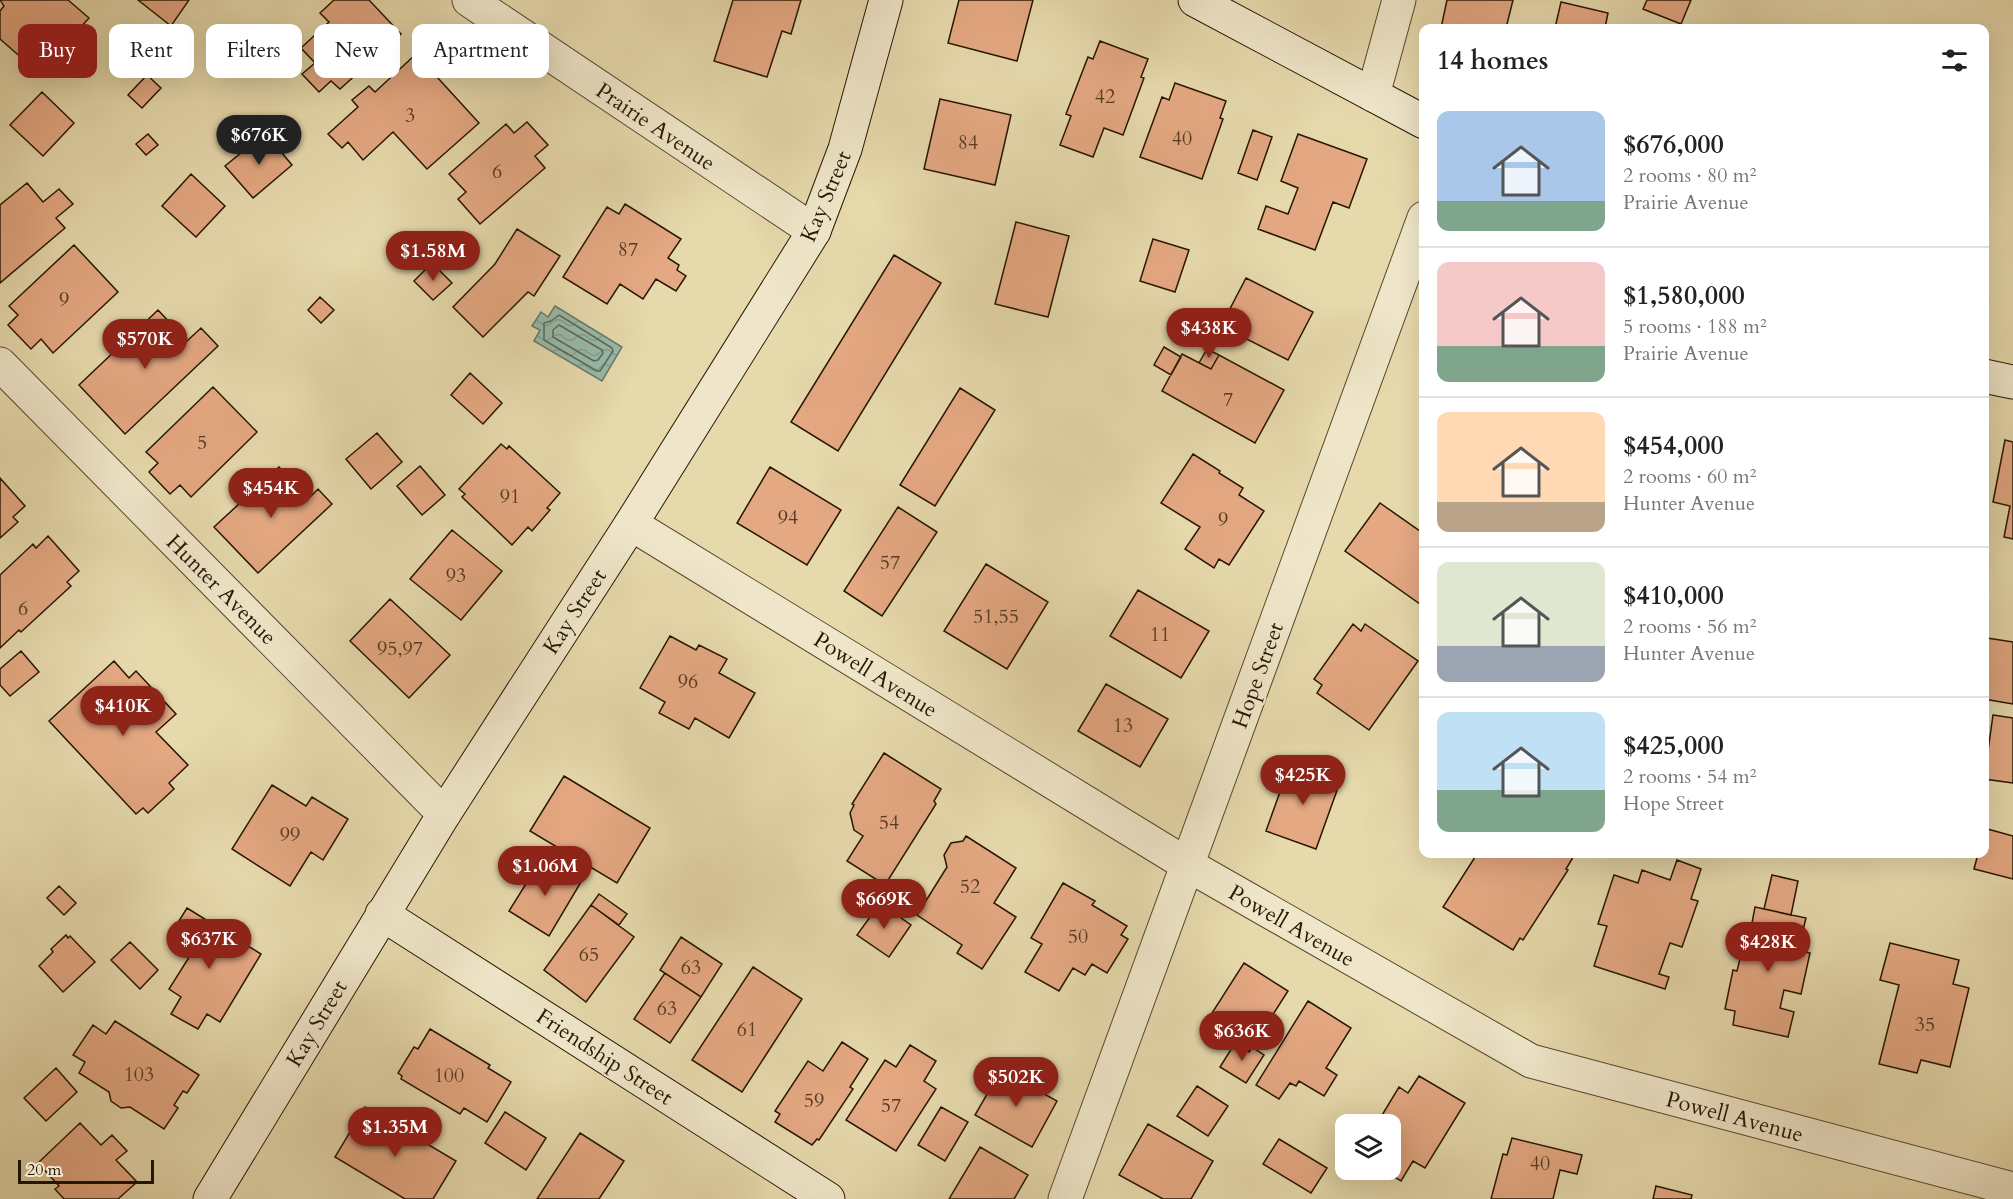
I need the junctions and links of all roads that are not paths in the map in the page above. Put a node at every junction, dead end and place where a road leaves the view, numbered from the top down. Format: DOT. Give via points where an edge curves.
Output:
graph roads {
  1 [pos="470,0"];
  2 [pos="886,0"];
  3 [pos="1195,0"];
  4 [pos="1399,0"];
  5 [pos="1373,95"];
  6 [pos="1419,119"];
  7 [pos="814,231"];
  8 [pos="1419,232"];
  9 [pos="0,364"];
  10 [pos="1989,377"];
  11 [pos="2013,382"];
  12 [pos="631,524"];
  13 [pos="444,814"];
  14 [pos="1188,865"];
  15 [pos="382,914"];
  16 [pos="2013,1189"];
  17 [pos="210,1199"];
  18 [pos="828,1199"];
  19 [pos="1065,1199"];
  1 -- 7 [label="street, Prairie Avenue"];
  2 -- 7 [label="street, Kay Street" via="845,149"];
  3 -- 5 [label="street"];
  4 -- 5 [label="street"];
  5 -- 6 [label="street"];
  7 -- 12 [label="street, Kay Street"];
  8 -- 14 [label="street, Hope Street"];
  9 -- 13 [label="street, Hunter Avenue"];
  10 -- 11 [label="street"];
  12 -- 13 [label="street, Kay Street"];
  12 -- 14 [label="street, Powell Avenue"];
  13 -- 15 [label="street, Kay Street"];
  14 -- 16 [label="street, Powell Avenue" via="1531,1061"];
  14 -- 19 [label="street, Hope Street"];
  15 -- 17 [label="street, Kay Street"];
  15 -- 18 [label="street, Friendship Street"];
}
